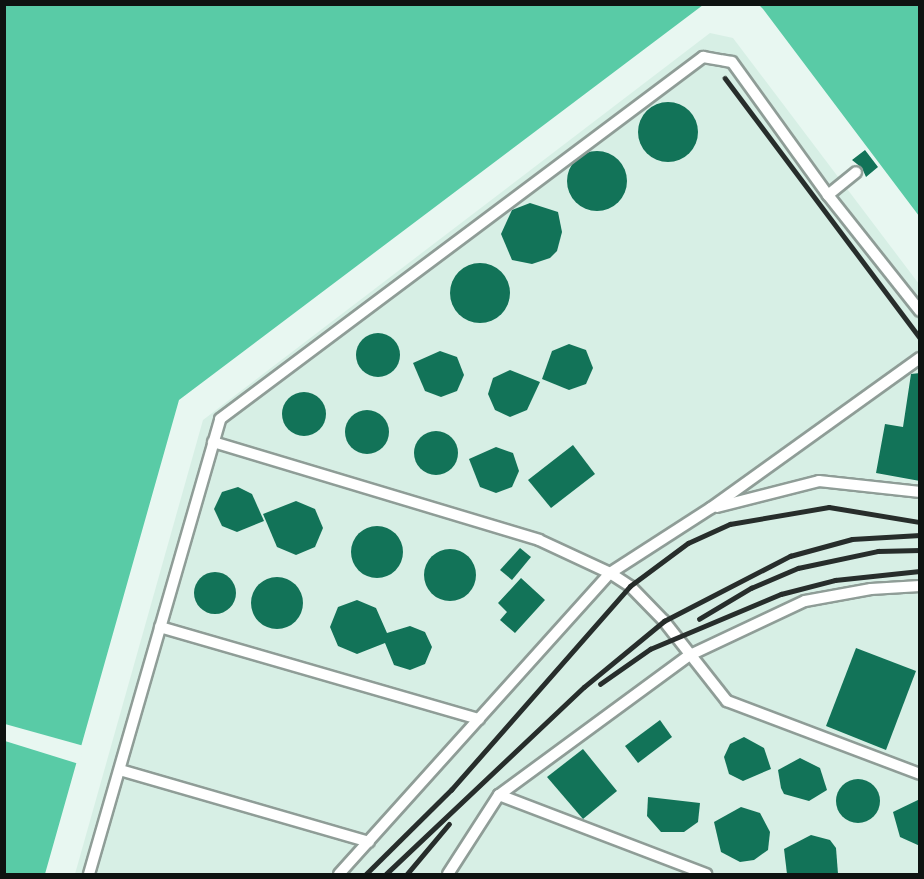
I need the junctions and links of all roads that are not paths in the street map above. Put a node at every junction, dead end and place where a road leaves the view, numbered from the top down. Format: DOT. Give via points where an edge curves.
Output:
graph roads {
  1 [pos="856,172"];
  2 [pos="828,195"];
  3 [pos="920,311"];
  4 [pos="920,358"];
  5 [pos="213,442"];
  6 [pos="920,492"];
  7 [pos="711,508"];
  8 [pos="610,573"];
  9 [pos="920,586"];
  10 [pos="160,627"];
  11 [pos="688,656"];
  12 [pos="479,719"];
  13 [pos="120,770"];
  14 [pos="920,774"];
  15 [pos="499,795"];
  16 [pos="369,842"];
  17 [pos="90,874"];
  18 [pos="339,874"];
  19 [pos="448,874"];
  20 [pos="706,874"];
  1 -- 2 [label="lane"];
  2 -- 3 [label="lane"];
  2 -- 5 [label="lane" via="732,62 703,57 220,419"];
  4 -- 7 [label="lane"];
  5 -- 8 [label="lane" via="539,540"];
  5 -- 10 [label="lane"];
  6 -- 7 [label="lane" via="819,481"];
  7 -- 8 [label="lane"];
  8 -- 11 [label="lane" via="630,586 664,621"];
  8 -- 12 [label="lane"];
  9 -- 11 [label="lane" via="871,589 806,601"];
  10 -- 12 [label="lane"];
  10 -- 13 [label="lane"];
  11 -- 14 [label="lane" via="727,701"];
  11 -- 15 [label="lane"];
  12 -- 16 [label="lane"];
  13 -- 16 [label="lane"];
  13 -- 17 [label="lane"];
  15 -- 19 [label="lane"];
  15 -- 20 [label="lane"];
  16 -- 18 [label="lane"];
}
